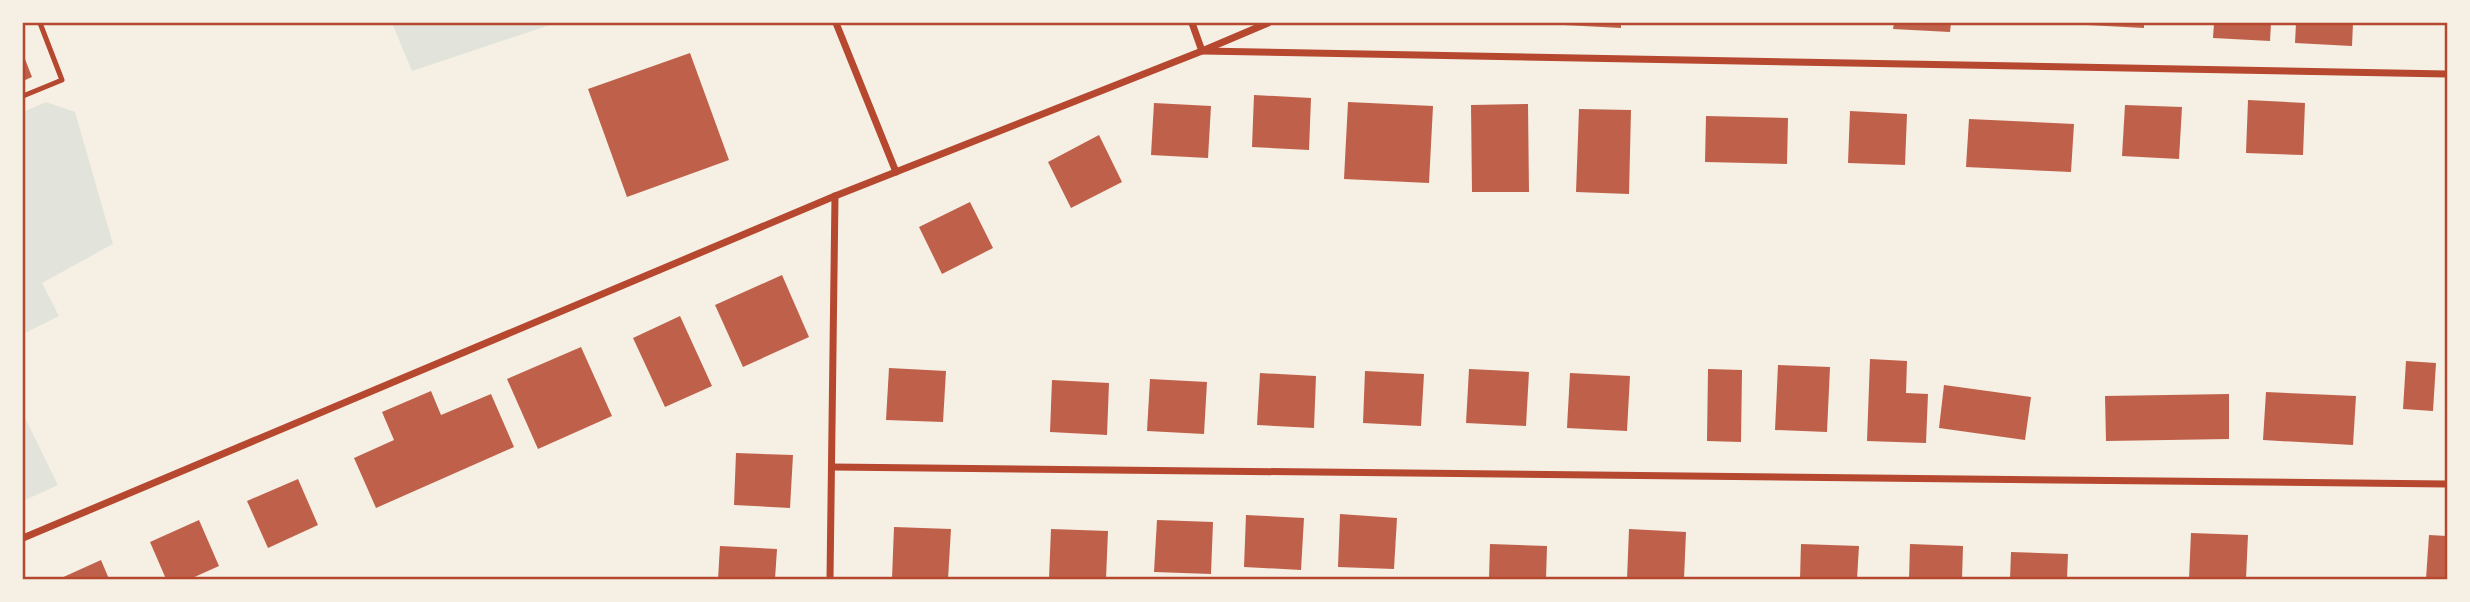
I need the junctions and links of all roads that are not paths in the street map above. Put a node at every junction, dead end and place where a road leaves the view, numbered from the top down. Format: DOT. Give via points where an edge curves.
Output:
graph roads {
  1 [pos="40,23"];
  2 [pos="836,23"];
  3 [pos="1192,23"];
  4 [pos="1268,23"];
  5 [pos="1202,51"];
  6 [pos="2447,74"];
  7 [pos="23,96"];
  8 [pos="896,172"];
  9 [pos="835,196"];
  10 [pos="832,467"];
  11 [pos="2447,484"];
  12 [pos="23,538"];
  13 [pos="830,579"];
  1 -- 7 [label="lane" via="62,80"];
  2 -- 8 [label="street"];
  3 -- 5 [label="street"];
  4 -- 5 [label="street"];
  5 -- 6 [label="street"];
  5 -- 8 [label="street"];
  8 -- 9 [label="street"];
  9 -- 10 [label="street"];
  9 -- 12 [label="street"];
  10 -- 11 [label="street"];
  10 -- 13 [label="street"];
}
